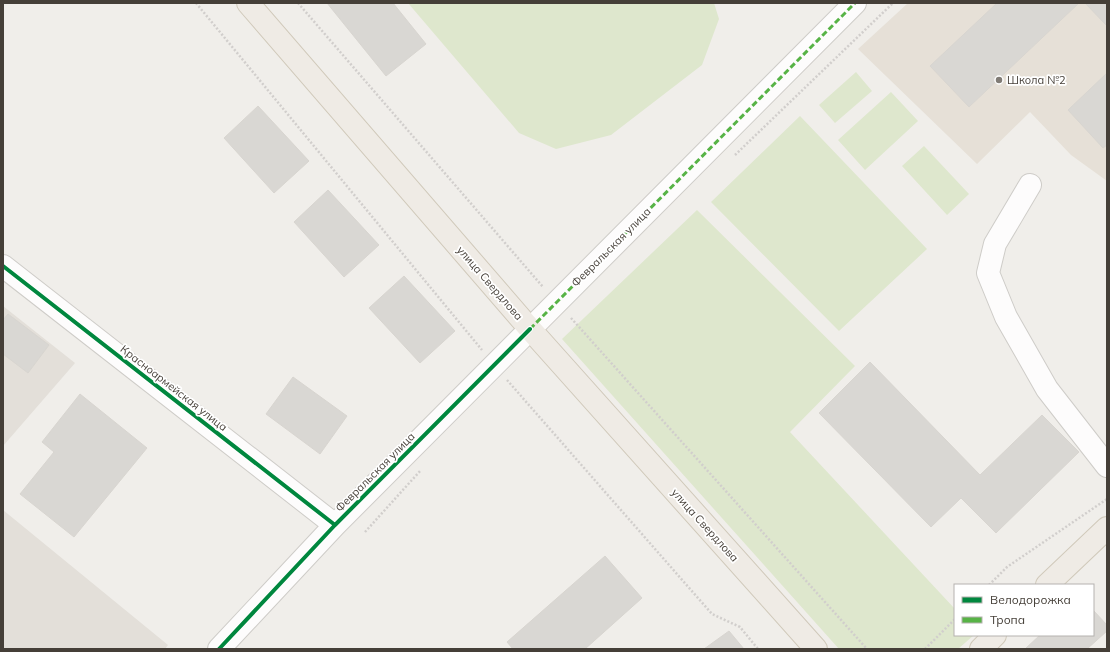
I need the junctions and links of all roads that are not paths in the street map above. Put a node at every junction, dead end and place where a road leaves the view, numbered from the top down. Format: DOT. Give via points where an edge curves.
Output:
graph roads {
  1 [pos="248,3"];
  2 [pos="855,3"];
  3 [pos="1030,185"];
  4 [pos="3,266"];
  5 [pos="530,329"];
  6 [pos="1107,466"];
  7 [pos="335,525"];
  8 [pos="1104,536"];
  9 [pos="1048,584"];
  10 [pos="994,636"];
  11 [pos="219,649"];
  12 [pos="816,649"];
  13 [pos="981,649"];
  1 -- 5 [label="main road, улица Свердлова"];
  2 -- 5 [label="street, Февральская улица"];
  3 -- 6 [label="street" via="995,244 988,274 1006,317 1047,389"];
  4 -- 7 [label="street, Красноармейская улица"];
  5 -- 7 [label="street, Февральская улица"];
  5 -- 12 [label="main road, улица Свердлова"];
  7 -- 11 [label="street, Февральская улица"];
  8 -- 9 [label="main road"];
  10 -- 13 [label="main road"];
}
